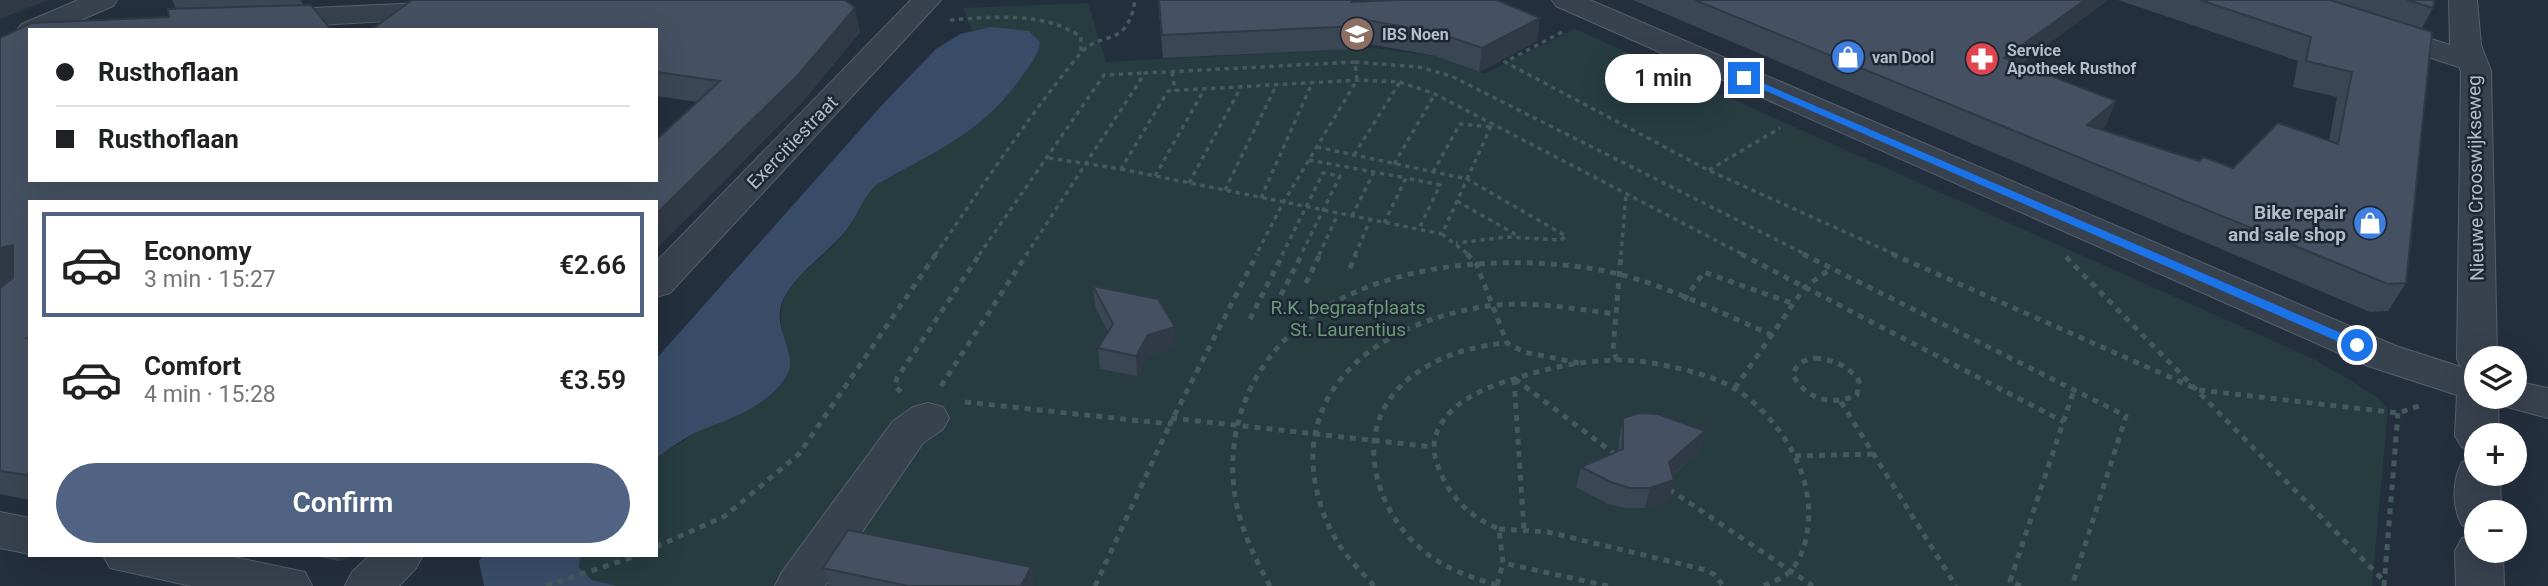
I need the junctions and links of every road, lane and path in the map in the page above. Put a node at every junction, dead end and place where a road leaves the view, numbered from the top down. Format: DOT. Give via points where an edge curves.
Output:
graph roads {
  1 [pos="1135,0"];
  2 [pos="2279,0"];
  3 [pos="2463,0"];
  4 [pos="1581,7"];
  5 [pos="473,9"];
  6 [pos="918,10"];
  7 [pos="104,14"];
  8 [pos="240,20"];
  9 [pos="392,21"];
  10 [pos="46,28"];
  11 [pos="56,28"];
  12 [pos="1081,52"];
  13 [pos="2470,61"];
  14 [pos="1355,62"];
  15 [pos="1172,72"];
  16 [pos="1145,73"];
  17 [pos="1357,80"];
  18 [pos="1400,82"];
  19 [pos="1312,83"];
  20 [pos="1276,86"];
  21 [pos="1240,88"];
  22 [pos="1204,90"];
  23 [pos="1175,91"];
  24 [pos="1434,94"];
  25 [pos="1811,108"];
  26 [pos="1491,125"];
  27 [pos="1317,147"];
  28 [pos="1354,155"];
  29 [pos="1049,158"];
  30 [pos="1309,160"];
  31 [pos="1086,163"];
  32 [pos="1394,163"];
  33 [pos="1121,169"];
  34 [pos="1708,170"];
  35 [pos="1374,172"];
  36 [pos="1433,172"];
  37 [pos="1155,176"];
  38 [pos="1406,178"];
  39 [pos="1467,178"];
  40 [pos="1189,183"];
  41 [pos="1225,190"];
  42 [pos="1626,194"];
  43 [pos="1261,198"];
  44 [pos="1457,201"];
  45 [pos="1283,203"];
  46 [pos="1304,207"];
  47 [pos="1321,210"];
  48 [pos="1339,214"];
  49 [pos="2058,215"];
  50 [pos="1352,216"];
  51 [pos="1370,220"];
  52 [pos="1384,223"];
  53 [pos="1419,229"];
  54 [pos="1442,234"];
  55 [pos="1523,238"];
  56 [pos="1456,243"];
  57 [pos="1476,263"];
  58 [pos="1350,268"];
  59 [pos="1832,268"];
  60 [pos="1619,274"];
  61 [pos="658,283"];
  62 [pos="1306,283"];
  63 [pos="1805,287"];
  64 [pos="1281,295"];
  65 [pos="1684,300"];
  66 [pos="1794,304"];
  67 [pos="1493,305"];
  68 [pos="1616,314"];
  69 [pos="1250,319"];
  70 [pos="1772,335"];
  71 [pos="1507,343"];
  72 [pos="2477,346"];
  73 [pos="1617,360"];
  74 [pos="1583,364"];
  75 [pos="1514,379"];
  76 [pos="2464,382"];
  77 [pos="1735,388"];
  78 [pos="2074,390"];
  79 [pos="2200,390"];
  80 [pos="2527,398"];
  81 [pos="1841,402"];
  82 [pos="2548,403"];
  83 [pos="2424,404"];
  84 [pos="930,408"];
  85 [pos="2398,413"];
  86 [pos="1171,421"];
  87 [pos="2064,422"];
  88 [pos="1236,426"];
  89 [pos="1312,434"];
  90 [pos="1373,441"];
  91 [pos="1433,447"];
  92 [pos="1873,454"];
  93 [pos="1795,456"];
  94 [pos="1623,460"];
  95 [pos="1665,486"];
  96 [pos="1499,529"];
  97 [pos="0,530"];
  98 [pos="1524,531"];
  99 [pos="28,536"];
  100 [pos="658,546"];
  101 [pos="137,557"];
  102 [pos="397,557"];
  103 [pos="634,557"];
  104 [pos="1503,563"];
  105 [pos="2479,563"];
  106 [pos="1790,571"];
  107 [pos="2009,584"];
  108 [pos="2384,584"];
  109 [pos="1497,585"];
  110 [pos="288,586"];
  111 [pos="369,586"];
  112 [pos="546,586"];
  113 [pos="799,586"];
  114 [pos="1096,586"];
  115 [pos="1269,586"];
  116 [pos="1374,586"];
  117 [pos="1608,586"];
  118 [pos="1723,586"];
  119 [pos="1763,586"];
  120 [pos="1813,586"];
  121 [pos="1956,586"];
  122 [pos="2021,586"];
  123 [pos="2072,586"];
  124 [pos="2480,586"];
  1 -- 12 [label="path" via="1126,29"];
  2 -- 13 [label="street"];
  3 -- 13 [label="street, Nieuwe Crooswijkseweg" via="2462,31"];
  4 -- 25 [label="street"];
  4 -- 34 [label="path" via="1505,62"];
  5 -- 9 [label="street"];
  6 -- 12 [label="path" via="1045,22 1076,32 1081,37"];
  6 -- 61 [label="street, Exercitiestraat"];
  7 -- 10 [label="street"];
  7 -- 11 [label="street"];
  8 -- 9 [label="street"];
  12 -- 100 [label="path" via="970,204 799,454 725,516"];
  13 -- 72 [label="street, Nieuwe Crooswijkseweg" via="2476,71"];
  14 -- 15 [label="path"];
  14 -- 17 [label="path"];
  14 -- 59 [label="path" via="1419,67 1451,76"];
  15 -- 16 [label="path"];
  15 -- 23 [label="path"];
  16 -- 29 [label="path" via="1104,75"];
  16 -- 31 [label="path"];
  17 -- 18 [label="path"];
  17 -- 19 [label="path"];
  17 -- 27 [label="path"];
  18 -- 24 [label="path"];
  18 -- 28 [label="path"];
  19 -- 20 [label="path"];
  19 -- 43 [label="path"];
  20 -- 21 [label="path"];
  20 -- 41 [label="path"];
  21 -- 22 [label="path"];
  21 -- 40 [label="path"];
  22 -- 23 [label="path"];
  22 -- 37 [label="path"];
  23 -- 33 [label="path" via="1168,91"];
  24 -- 26 [label="path"];
  24 -- 32 [label="path"];
  25 -- 34 [label="path"];
  25 -- 49 [label="street"];
  26 -- 36 [label="path" via="1460,124"];
  26 -- 39 [label="path"];
  26 -- 42 [label="path"];
  27 -- 28 [label="path"];
  27 -- 30 [label="path"];
  28 -- 32 [label="path"];
  29 -- 31 [label="path"];
  29 -- 84 [label="path" via="897,378 895,386 900,391"];
  30 -- 35 [label="path"];
  30 -- 45 [label="path"];
  31 -- 33 [label="path"];
  31 -- 84 [label="path"];
  32 -- 36 [label="path"];
  33 -- 37 [label="path"];
  34 -- 79 [label="path"];
  35 -- 38 [label="path"];
  35 -- 50 [label="path"];
  36 -- 39 [label="path"];
  37 -- 40 [label="path"];
  38 -- 52 [label="path"];
  38 -- 53 [label="path" via="1440,185"];
  39 -- 44 [label="path"];
  39 -- 55 [label="path" via="1566,236 1561,240"];
  40 -- 41 [label="path"];
  41 -- 43 [label="path"];
  42 -- 60 [label="path"];
  42 -- 63 [label="path"];
  43 -- 45 [label="path"];
  44 -- 54 [label="path"];
  44 -- 55 [label="path"];
  45 -- 46 [label="path"];
  45 -- 86 [label="path"];
  46 -- 47 [label="path"];
  46 -- 47 [label="path" via="1323,173 1340,176"];
  46 -- 69 [label="path"];
  47 -- 48 [label="path"];
  47 -- 64 [label="path"];
  48 -- 50 [label="path"];
  48 -- 62 [label="path"];
  49 -- 76 [label="street" via="2382,356"];
  49 -- 79 [label="path" via="2054,245"];
  50 -- 51 [label="path"];
  51 -- 52 [label="path"];
  51 -- 58 [label="path"];
  52 -- 53 [label="path"];
  53 -- 54 [label="path"];
  54 -- 56 [label="path"];
  55 -- 56 [label="path"];
  56 -- 57 [label="path"];
  57 -- 60 [label="path" via="1560,265"];
  57 -- 67 [label="path"];
  57 -- 88 [label="path" via="1370,288 1307,321 1263,366"];
  59 -- 63 [label="path"];
  59 -- 78 [label="path"];
  60 -- 65 [label="path"];
  60 -- 68 [label="path"];
  63 -- 66 [label="path"];
  63 -- 87 [label="path"];
  65 -- 66 [label="path" via="1704,272"];
  65 -- 70 [label="path"];
  66 -- 70 [label="path"];
  67 -- 68 [label="path"];
  67 -- 71 [label="path"];
  67 -- 89 [label="path" via="1427,322 1374,346 1332,386"];
  68 -- 73 [label="path" via="1613,350"];
  70 -- 77 [label="path"];
  71 -- 74 [label="path" via="1524,352"];
  71 -- 90 [label="path" via="1461,351 1409,377 1392,394"];
  73 -- 74 [label="path"];
  73 -- 77 [label="path" via="1680,371"];
  74 -- 75 [label="path"];
  75 -- 91 [label="path" via="1462,402 1447,416"];
  75 -- 94 [label="path"];
  75 -- 98 [label="path"];
  77 -- 93 [label="path"];
  78 -- 87 [label="path"];
  78 -- 123 [label="path" via="2126,416"];
  79 -- 85 [label="path"];
  79 -- 108 [label="path"];
  80 -- 82 [label="street"];
  81 -- 81 [label="path" via="1857,395 1860,388 1855,374 1815,358 1798,363 1793,375 1801,389 1820,399"];
  81 -- 92 [label="path"];
  83 -- 85 [label="path"];
  84 -- 86 [label="path"];
  84 -- 113 [label="street"];
  85 -- 108 [label="path"];
  86 -- 88 [label="path"];
  86 -- 114 [label="path"];
  87 -- 107 [label="path"];
  88 -- 89 [label="path"];
  88 -- 115 [label="path" via="1231,458 1233,497 1243,533"];
  89 -- 90 [label="path"];
  89 -- 116 [label="path" via="1311,460 1325,520 1339,545"];
  90 -- 91 [label="path"];
  90 -- 109 [label="path" via="1377,485 1403,530 1446,567"];
  91 -- 96 [label="path" via="1452,496 1481,523"];
  92 -- 93 [label="path"];
  92 -- 121 [label="path"];
  93 -- 106 [label="path" via="1809,500 1809,518"];
  95 -- 106 [label="path"];
  96 -- 98 [label="path"];
  96 -- 104 [label="path"];
  97 -- 99 [label="street"];
  98 -- 118 [label="path" via="1706,570"];
  101 -- 110 [label="street"];
  102 -- 111 [label="street"];
  103 -- 112 [label="path"];
  104 -- 109 [label="path"];
  104 -- 117 [label="path"];
  105 -- 124 [label="street"];
  106 -- 119 [label="path"];
  106 -- 120 [label="path"];
  107 -- 122 [label="path"];
}
